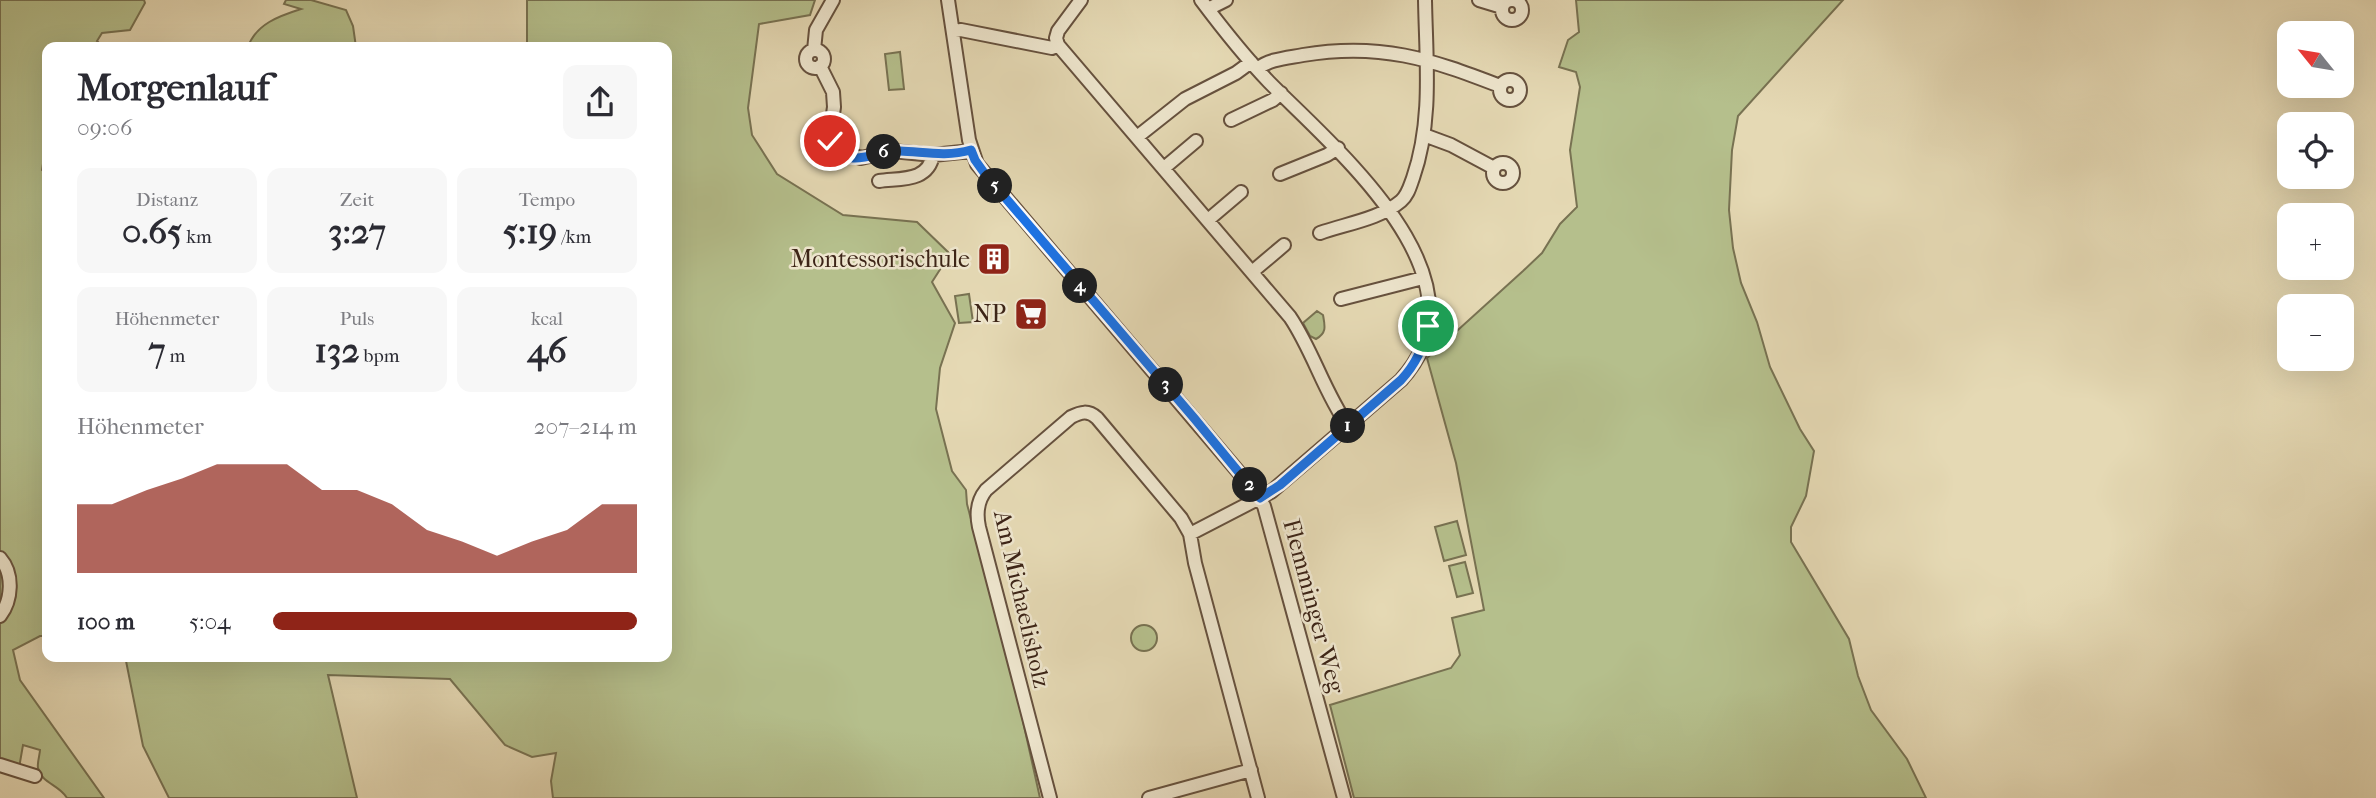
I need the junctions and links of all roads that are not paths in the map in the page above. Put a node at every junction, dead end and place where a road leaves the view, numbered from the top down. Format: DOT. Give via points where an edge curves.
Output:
graph roads {
  1 [pos="833,0"];
  2 [pos="948,0"];
  3 [pos="1081,0"];
  4 [pos="1226,0"];
  5 [pos="1426,0"];
  6 [pos="1479,0"];
  7 [pos="1205,4"];
  8 [pos="1502,7"];
  9 [pos="953,30"];
  10 [pos="1058,45"];
  11 [pos="1426,59"];
  12 [pos="1254,65"];
  13 [pos="1500,86"];
  14 [pos="1281,93"];
  15 [pos="1231,120"];
  16 [pos="1424,135"];
  17 [pos="1137,136"];
  18 [pos="1196,141"];
  19 [pos="1338,148"];
  20 [pos="971,150"];
  21 [pos="933,155"];
  22 [pos="1494,168"];
  23 [pos="1164,169"];
  24 [pos="1280,174"];
  25 [pos="879,181"];
  26 [pos="1241,192"];
  27 [pos="1388,209"];
  28 [pos="1208,220"];
  29 [pos="1320,233"];
  30 [pos="1284,245"];
  31 [pos="1252,272"];
  32 [pos="1423,278"];
  33 [pos="1341,299"];
  34 [pos="1349,426"];
  35 [pos="1260,498"];
  36 [pos="1190,534"];
  37 [pos="0,558"];
  38 [pos="0,616"];
  39 [pos="0,765"];
  40 [pos="1251,770"];
  41 [pos="35,776"];
  42 [pos="1171,795"];
  43 [pos="1050,798"];
  44 [pos="1149,798"];
  45 [pos="1258,798"];
  46 [pos="1344,798"];
  1 -- 21 [label="street" via="806,61 812,67 820,66 831,85 830,135 835,148 861,158 892,151"];
  2 -- 9 [label="street, Flemminger Weg"];
  3 -- 10 [label="street" via="1058,32"];
  4 -- 7 [label="street"];
  5 -- 11 [label="street"];
  6 -- 8 [label="street"];
  7 -- 12 [label="street"];
  9 -- 10 [label="street" via="1052,48"];
  9 -- 20 [label="street, Flemminger Weg"];
  10 -- 17 [label="street"];
  11 -- 12 [label="street" via="1343,51"];
  11 -- 13 [label="street"];
  11 -- 16 [label="street"];
  12 -- 14 [label="street"];
  12 -- 17 [label="street" via="1185,99"];
  14 -- 15 [label="street"];
  14 -- 19 [label="street"];
  16 -- 22 [label="street"];
  16 -- 27 [label="street" via="1405,198"];
  17 -- 23 [label="street"];
  18 -- 23 [label="street"];
  19 -- 24 [label="street"];
  19 -- 27 [label="street"];
  20 -- 21 [label="street"];
  20 -- 35 [label="street, Flemminger Weg" via="985,174"];
  21 -- 25 [label="street" via="920,175"];
  23 -- 28 [label="street"];
  26 -- 28 [label="street"];
  27 -- 29 [label="street"];
  27 -- 32 [label="street"];
  28 -- 31 [label="street"];
  30 -- 31 [label="street"];
  31 -- 34 [label="street" via="1296,325 1331,400"];
  32 -- 33 [label="street"];
  32 -- 34 [label="street" via="1428,326 1421,350 1409,372"];
  34 -- 35 [label="street"];
  35 -- 36 [label="street"];
  35 -- 46 [label="street, Flemminger Weg"];
  36 -- 40 [label="street, Am Michaelisholz"];
  36 -- 43 [label="street, Am Michaelisholz" via="1092,413 1071,417 980,498 979,527"];
  37 -- 38 [label="street" via="11,588"];
  39 -- 41 [label="street"];
  40 -- 42 [label="street"];
  40 -- 45 [label="street, Am Michaelisholz"];
  42 -- 44 [label="street"];
}
